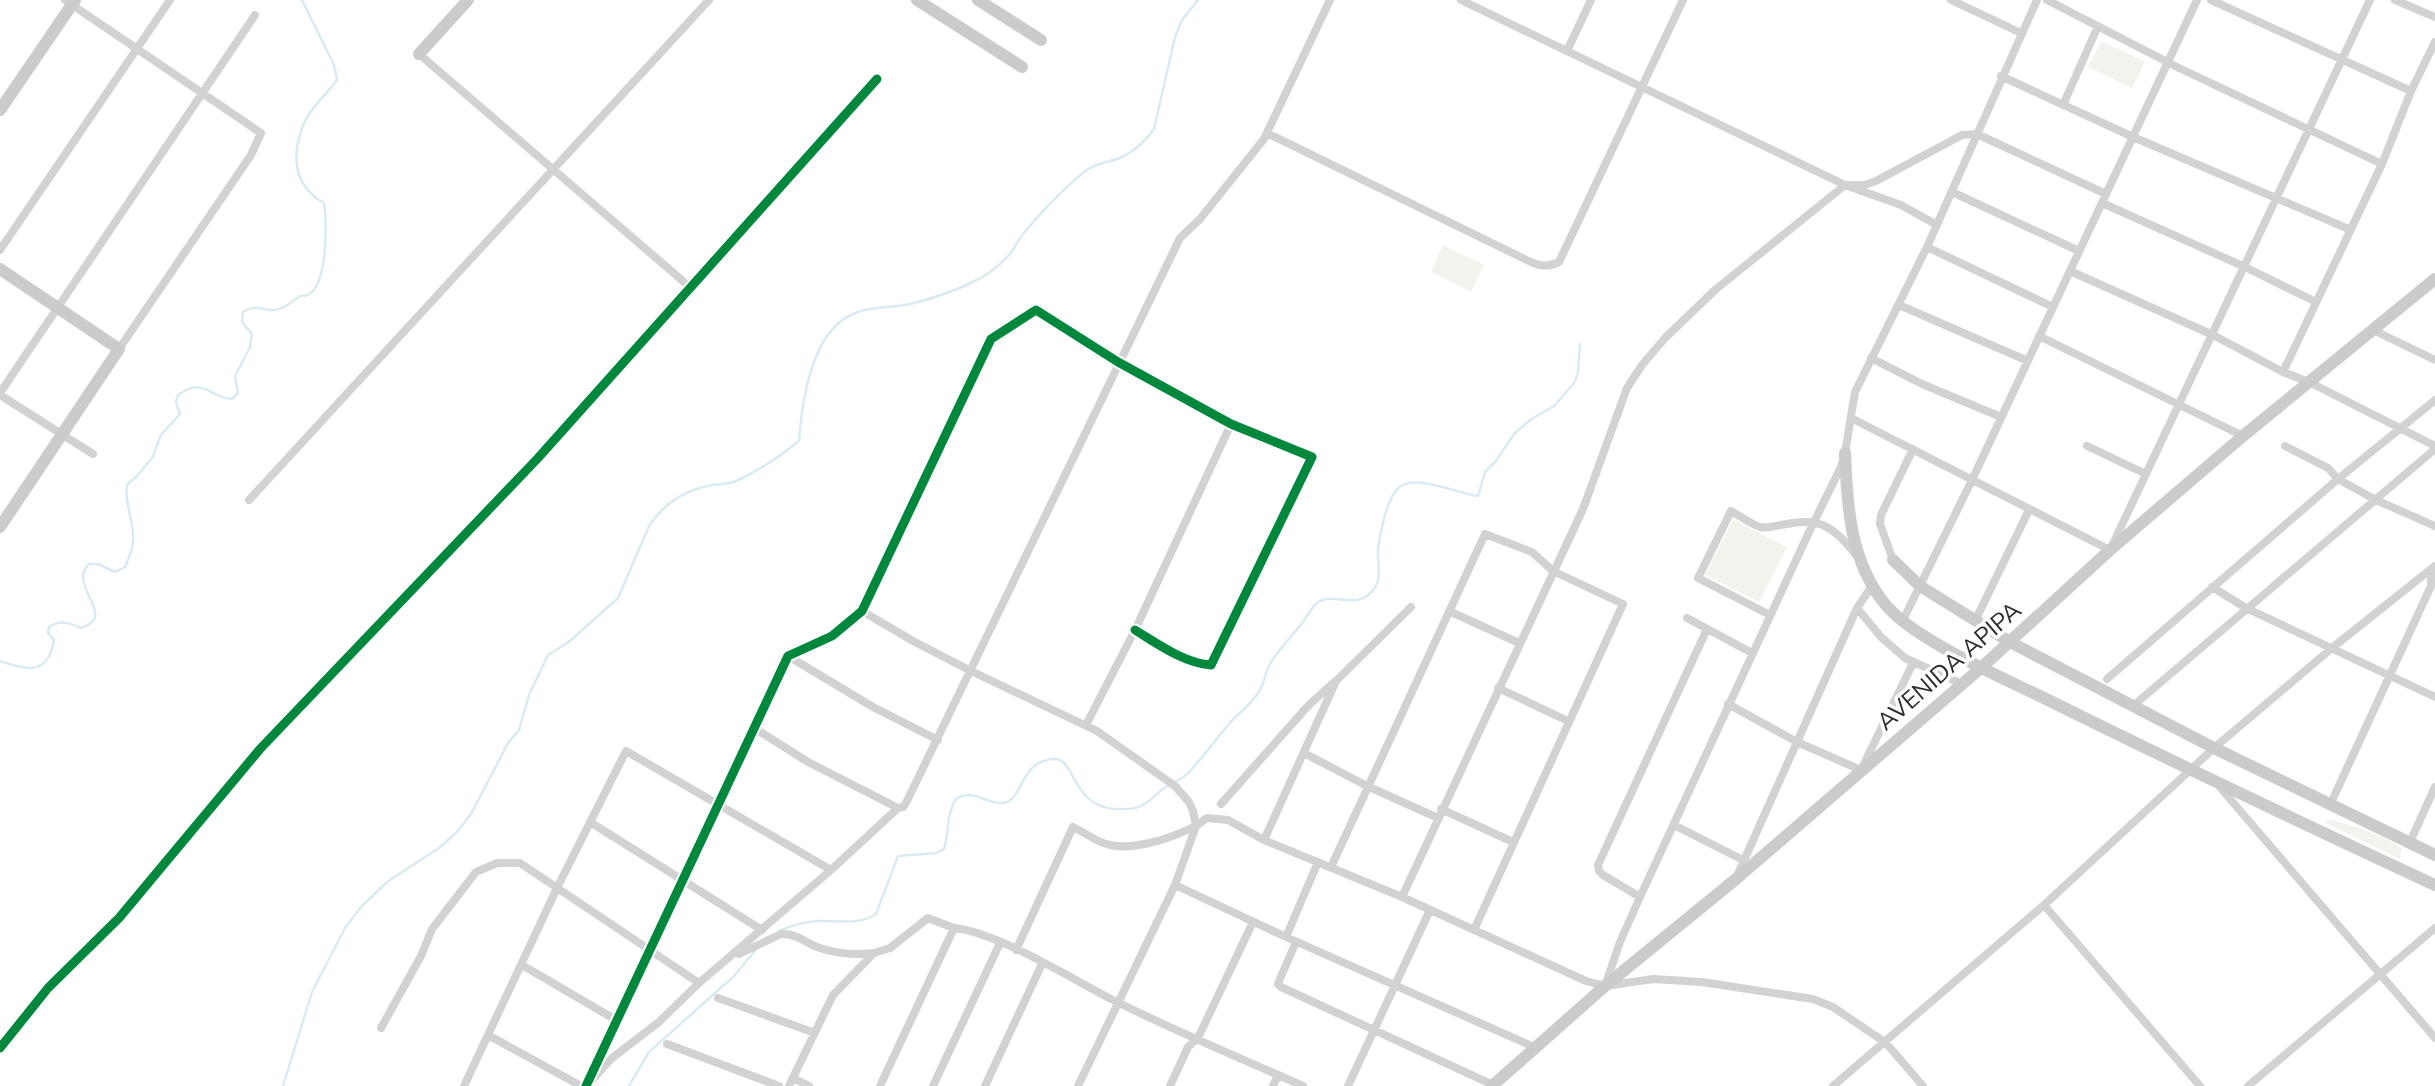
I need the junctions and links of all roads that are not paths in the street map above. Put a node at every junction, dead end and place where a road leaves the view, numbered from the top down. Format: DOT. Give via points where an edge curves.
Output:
graph roads {
  1 [pos="170,0"];
  2 [pos="468,0"];
  3 [pos="709,0"];
  4 [pos="917,0"];
  5 [pos="978,0"];
  6 [pos="1330,0"];
  7 [pos="1461,0"];
  8 [pos="1591,0"];
  9 [pos="1683,0"];
  10 [pos="1951,0"];
  11 [pos="2037,0"];
  12 [pos="2047,0"];
  13 [pos="2211,0"];
  14 [pos="2370,0"];
  15 [pos="2395,0"];
  16 [pos="2193,1"];
  17 [pos="70,2"];
  18 [pos="255,15"];
  19 [pos="2435,17"];
  20 [pos="2098,26"];
  21 [pos="2021,33"];
  22 [pos="1041,40"];
  23 [pos="2435,42"];
  24 [pos="137,49"];
  25 [pos="1567,51"];
  26 [pos="419,54"];
  27 [pos="2343,60"];
  28 [pos="2168,62"];
  29 [pos="1022,67"];
  30 [pos="2001,76"];
  31 [pos="877,79"];
  32 [pos="1641,86"];
  33 [pos="2411,91"];
  34 [pos="202,93"];
  35 [pos="2063,105"];
  36 [pos="0,110"];
  37 [pos="2310,131"];
  38 [pos="1267,133"];
  39 [pos="1977,134"];
  40 [pos="2133,137"];
  41 [pos="2382,164"];
  42 [pos="553,170"];
  43 [pos="1845,186"];
  44 [pos="1952,192"];
  45 [pos="2104,199"];
  46 [pos="2276,200"];
  47 [pos="1937,225"];
  48 [pos="2351,230"];
  49 [pos="1927,247"];
  50 [pos="0,250"];
  51 [pos="2079,251"];
  52 [pos="2245,267"];
  53 [pos="0,269"];
  54 [pos="2070,271"];
  55 [pos="2435,279"];
  56 [pos="691,288"];
  57 [pos="2316,302"];
  58 [pos="1899,305"];
  59 [pos="2053,307"];
  60 [pos="58,308"];
  61 [pos="2373,330"];
  62 [pos="2213,335"];
  63 [pos="2039,336"];
  64 [pos="119,349"];
  65 [pos="1871,358"];
  66 [pos="2435,360"];
  67 [pos="2028,361"];
  68 [pos="1118,362"];
  69 [pos="2283,372"];
  70 [pos="2309,382"];
  71 [pos="0,394"];
  72 [pos="2435,400"];
  73 [pos="2179,405"];
  74 [pos="2001,417"];
  75 [pos="1851,418"];
  76 [pos="1231,424"];
  77 [pos="2402,428"];
  78 [pos="62,435"];
  79 [pos="2243,436"];
  80 [pos="2087,446"];
  81 [pos="2285,446"];
  82 [pos="2435,448"];
  83 [pos="1913,449"];
  84 [pos="1845,453"];
  85 [pos="93,454"];
  86 [pos="2146,474"];
  87 [pos="2338,479"];
  88 [pos="1972,480"];
  89 [pos="248,500"];
  90 [pos="2376,500"];
  91 [pos="2029,510"];
  92 [pos="1814,522"];
  93 [pos="2435,526"];
  94 [pos="0,527"];
  95 [pos="2110,550"];
  96 [pos="1893,560"];
  97 [pos="1862,563"];
  98 [pos="2433,568"];
  99 [pos="1553,571"];
  100 [pos="1872,586"];
  101 [pos="1920,586"];
  102 [pos="2212,587"];
  103 [pos="1411,607"];
  104 [pos="1857,608"];
  105 [pos="2246,608"];
  106 [pos="862,611"];
  107 [pos="1449,611"];
  108 [pos="1770,615"];
  109 [pos="1687,618"];
  110 [pos="1903,620"];
  111 [pos="1975,621"];
  112 [pos="1707,629"];
  113 [pos="1135,630"];
  114 [pos="2010,642"];
  115 [pos="1519,643"];
  116 [pos="2332,648"];
  117 [pos="1752,653"];
  118 [pos="788,656"];
  119 [pos="1913,663"];
  120 [pos="1982,667"];
  121 [pos="971,671"];
  122 [pos="2391,676"];
  123 [pos="2107,679"];
  124 [pos="1336,681"];
  125 [pos="1962,684"];
  126 [pos="1498,688"];
  127 [pos="2435,697"];
  128 [pos="1728,704"];
  129 [pos="2134,705"];
  130 [pos="1568,721"];
  131 [pos="1086,725"];
  132 [pos="754,728"];
  133 [pos="938,740"];
  134 [pos="1797,742"];
  135 [pos="2214,748"];
  136 [pos="1304,753"];
  137 [pos="1861,770"];
  138 [pos="2190,770"];
  139 [pos="2214,780"];
  140 [pos="1367,786"];
  141 [pos="2435,787"];
  142 [pos="717,804"];
  143 [pos="1221,804"];
  144 [pos="2330,804"];
  145 [pos="898,808"];
  146 [pos="1441,809"];
  147 [pos="1438,818"];
  148 [pos="590,822"];
  149 [pos="1674,825"];
  150 [pos="1196,826"];
  151 [pos="1264,840"];
  152 [pos="1513,842"];
  153 [pos="2410,842"];
  154 [pos="2435,855"];
  155 [pos="1743,860"];
  156 [pos="1318,862"];
  157 [pos="1331,867"];
  158 [pos="831,870"];
  159 [pos="681,879"];
  160 [pos="1736,879"];
  161 [pos="1175,885"];
  162 [pos="2435,886"];
  163 [pos="557,888"];
  164 [pos="1402,897"];
  165 [pos="1640,897"];
  166 [pos="2045,905"];
  167 [pos="1430,910"];
  168 [pos="1253,922"];
  169 [pos="954,928"];
  170 [pos="2435,928"];
  171 [pos="762,930"];
  172 [pos="1474,930"];
  173 [pos="1286,937"];
  174 [pos="1296,942"];
  175 [pos="1000,943"];
  176 [pos="649,948"];
  177 [pos="1016,950"];
  178 [pos="874,953"];
  179 [pos="726,960"];
  180 [pos="1042,964"];
  181 [pos="522,965"];
  182 [pos="2380,975"];
  183 [pos="699,983"];
  184 [pos="1395,984"];
  185 [pos="1605,986"];
  186 [pos="718,998"];
  187 [pos="1117,1002"];
  188 [pos="616,1020"];
  189 [pos="381,1028"];
  190 [pos="1374,1029"];
  191 [pos="815,1033"];
  192 [pos="488,1035"];
  193 [pos="1198,1038"];
  194 [pos="2435,1038"];
  195 [pos="1885,1043"];
  196 [pos="667,1044"];
  197 [pos="1534,1047"];
  198 [pos="0,1048"];
  199 [pos="1278,1075"];
  200 [pos="791,1082"];
  201 [pos="1492,1085"];
  202 [pos="464,1086"];
  203 [pos="584,1086"];
  204 [pos="779,1086"];
  205 [pos="809,1086"];
  206 [pos="880,1086"];
  207 [pos="933,1086"];
  208 [pos="985,1086"];
  209 [pos="1078,1086"];
  210 [pos="1170,1086"];
  211 [pos="1273,1086"];
  212 [pos="1303,1086"];
  213 [pos="1348,1086"];
  214 [pos="1833,1086"];
  215 [pos="1923,1086"];
  216 [pos="2200,1086"];
  217 [pos="2248,1086"];
  1 -- 24 [label="street"];
  2 -- 26 [label="street"];
  3 -- 42 [label="street"];
  4 -- 29 [label="street"];
  5 -- 22 [label="street"];
  6 -- 38 [label="street"];
  7 -- 25 [label="street"];
  8 -- 25 [label="street"];
  9 -- 32 [label="street"];
  10 -- 21 [label="street"];
  11 -- 21 [label="street"];
  12 -- 20 [label="street"];
  13 -- 27 [label="street"];
  14 -- 27 [label="street"];
  15 -- 19 [label="street"];
  16 -- 28 [label="street"];
  17 -- 24 [label="street"];
  17 -- 36 [label="street"];
  18 -- 34 [label="street"];
  20 -- 28 [label="street"];
  20 -- 35 [label="street"];
  21 -- 30 [label="street"];
  23 -- 33 [label="street"];
  24 -- 34 [label="street"];
  24 -- 50 [label="street"];
  25 -- 32 [label="street"];
  26 -- 42 [label="street"];
  27 -- 33 [label="street"];
  27 -- 37 [label="street"];
  28 -- 37 [label="street"];
  28 -- 40 [label="street"];
  30 -- 35 [label="street"];
  30 -- 39 [label="street"];
  31 -- 56 [label="street"];
  32 -- 38 [label="street" via="1559,262 1552,265 1542,266 1505,250"];
  32 -- 43 [label="street"];
  33 -- 41 [label="street"];
  34 -- 60 [label="street"];
  34 -- 64 [label="street" via="261,133 251,155"];
  35 -- 40 [label="street"];
  37 -- 41 [label="street"];
  37 -- 46 [label="street"];
  38 -- 68 [label="street" via="1180,238"];
  39 -- 43 [label="street" via="1954,139 1876,181"];
  39 -- 44 [label="street"];
  39 -- 45 [label="street"];
  40 -- 45 [label="street"];
  40 -- 46 [label="street"];
  41 -- 48 [label="street"];
  42 -- 56 [label="street"];
  42 -- 89 [label="street"];
  43 -- 47 [label="street" via="1901,205"];
  43 -- 99 [label="street" via="1715,290 1642,365 1627,388 1588,496"];
  44 -- 47 [label="street"];
  44 -- 51 [label="street"];
  45 -- 51 [label="street"];
  45 -- 52 [label="street"];
  46 -- 48 [label="street"];
  46 -- 52 [label="street"];
  47 -- 49 [label="street"];
  48 -- 57 [label="street"];
  49 -- 58 [label="street"];
  49 -- 59 [label="street"];
  51 -- 54 [label="street"];
  52 -- 57 [label="street"];
  52 -- 62 [label="street"];
  53 -- 60 [label="street"];
  54 -- 59 [label="street"];
  54 -- 62 [label="street"];
  55 -- 61 [label="street, AVENIDA APIPA"];
  56 -- 198 [label="street" via="538,458 260,749 118,918 48,988"];
  57 -- 69 [label="street"];
  58 -- 65 [label="street"];
  58 -- 67 [label="street"];
  59 -- 63 [label="street"];
  60 -- 64 [label="street"];
  60 -- 71 [label="street"];
  61 -- 66 [label="street"];
  61 -- 70 [label="street, AVENIDA APIPA"];
  62 -- 69 [label="street"];
  62 -- 73 [label="street"];
  63 -- 67 [label="street"];
  63 -- 73 [label="street"];
  64 -- 78 [label="street"];
  65 -- 74 [label="street"];
  65 -- 75 [label="street" via="1855,392"];
  67 -- 74 [label="street"];
  68 -- 76 [label="street"];
  68 -- 106 [label="street" via="1036,310 991,339"];
  68 -- 121 [label="street"];
  69 -- 70 [label="street"];
  70 -- 77 [label="street"];
  70 -- 79 [label="street, AVENIDA APIPA"];
  71 -- 78 [label="street"];
  72 -- 77 [label="street"];
  73 -- 79 [label="street"];
  73 -- 86 [label="street"];
  74 -- 88 [label="street"];
  75 -- 83 [label="street"];
  75 -- 84 [label="street"];
  76 -- 113 [label="street"];
  76 -- 113 [label="street" via="1312,457 1211,665 1174,653"];
  77 -- 82 [label="street"];
  77 -- 87 [label="street"];
  78 -- 85 [label="street"];
  78 -- 94 [label="street"];
  79 -- 95 [label="street, AVENIDA APIPA"];
  80 -- 86 [label="street"];
  81 -- 87 [label="street" via="2328,468"];
  82 -- 90 [label="street"];
  83 -- 88 [label="street"];
  83 -- 96 [label="street" via="1881,515"];
  84 -- 92 [label="street"];
  84 -- 97 [label="street" via="1847,508"];
  86 -- 95 [label="street"];
  87 -- 90 [label="street"];
  87 -- 102 [label="street"];
  88 -- 91 [label="street"];
  88 -- 101 [label="street"];
  90 -- 93 [label="street"];
  90 -- 105 [label="street"];
  91 -- 95 [label="street"];
  91 -- 111 [label="street"];
  92 -- 97 [label="street" via="1840,534"];
  92 -- 108 [label="street"];
  92 -- 108 [label="street" via="1759,527 1731,511 1698,578"];
  95 -- 114 [label="street, AVENIDA APIPA"];
  96 -- 101 [label="street"];
  97 -- 100 [label="street"];
  98 -- 116 [label="street"];
  98 -- 122 [label="street" via="2431,586"];
  99 -- 107 [label="street" via="1532,552 1485,534"];
  99 -- 115 [label="street"];
  99 -- 130 [label="street" via="1623,604"];
  100 -- 104 [label="street"];
  100 -- 110 [label="street"];
  101 -- 110 [label="street"];
  101 -- 111 [label="street"];
  102 -- 105 [label="street"];
  102 -- 123 [label="street"];
  103 -- 124 [label="street"];
  104 -- 119 [label="street" via="1881,637"];
  104 -- 134 [label="street"];
  105 -- 116 [label="street"];
  105 -- 129 [label="street"];
  106 -- 118 [label="street" via="832,636"];
  106 -- 121 [label="street"];
  107 -- 115 [label="street"];
  107 -- 140 [label="street"];
  108 -- 117 [label="street"];
  109 -- 112 [label="street"];
  110 -- 120 [label="street"];
  111 -- 114 [label="street"];
  112 -- 117 [label="street"];
  112 -- 165 [label="street" via="1598,865 1599,872"];
  113 -- 131 [label="street"];
  114 -- 120 [label="street, AVENIDA APIPA"];
  114 -- 129 [label="street"];
  115 -- 126 [label="street"];
  116 -- 122 [label="street"];
  116 -- 135 [label="street"];
  117 -- 128 [label="street"];
  118 -- 132 [label="street"];
  118 -- 133 [label="street"];
  119 -- 125 [label="street"];
  119 -- 137 [label="street"];
  120 -- 125 [label="street, AVENIDA APIPA"];
  120 -- 138 [label="street"];
  121 -- 131 [label="street"];
  121 -- 133 [label="street"];
  122 -- 127 [label="street"];
  122 -- 144 [label="street"];
  124 -- 136 [label="street"];
  124 -- 143 [label="street"];
  125 -- 137 [label="street, AVENIDA APIPA"];
  126 -- 130 [label="street"];
  126 -- 146 [label="street"];
  128 -- 134 [label="street"];
  128 -- 149 [label="street"];
  129 -- 135 [label="street"];
  130 -- 152 [label="street"];
  131 -- 150 [label="street" via="1175,786 1194,811"];
  132 -- 142 [label="street"];
  132 -- 145 [label="street"];
  133 -- 145 [label="street" via="906,803"];
  134 -- 137 [label="street"];
  134 -- 155 [label="street"];
  135 -- 138 [label="street"];
  135 -- 144 [label="street"];
  136 -- 140 [label="street"];
  136 -- 151 [label="street"];
  137 -- 160 [label="street, AVENIDA APIPA"];
  138 -- 139 [label="street"];
  138 -- 166 [label="street"];
  139 -- 162 [label="street"];
  139 -- 182 [label="street"];
  140 -- 147 [label="street"];
  140 -- 157 [label="street"];
  141 -- 153 [label="street"];
  142 -- 148 [label="street" via="626,751"];
  142 -- 158 [label="street"];
  142 -- 159 [label="street"];
  144 -- 153 [label="street"];
  145 -- 158 [label="street"];
  146 -- 147 [label="street"];
  146 -- 152 [label="street"];
  147 -- 164 [label="street"];
  148 -- 159 [label="street"];
  148 -- 163 [label="street"];
  149 -- 155 [label="street"];
  149 -- 165 [label="street"];
  150 -- 151 [label="street" via="1208,818 1219,818"];
  150 -- 161 [label="street"];
  150 -- 177 [label="street" via="1171,838 1119,845 1101,842 1073,827"];
  151 -- 156 [label="street"];
  152 -- 172 [label="street"];
  153 -- 154 [label="street"];
  155 -- 160 [label="street"];
  156 -- 157 [label="street"];
  156 -- 173 [label="street"];
  157 -- 164 [label="street"];
  158 -- 171 [label="street"];
  159 -- 171 [label="street"];
  159 -- 176 [label="street"];
  160 -- 185 [label="street, AVENIDA APIPA"];
  161 -- 168 [label="street"];
  161 -- 187 [label="street"];
  163 -- 176 [label="street"];
  163 -- 181 [label="street"];
  163 -- 189 [label="street" via="520,863 497,863 476,872 432,929"];
  164 -- 167 [label="street"];
  165 -- 185 [label="street"];
  166 -- 195 [label="street"];
  166 -- 216 [label="street"];
  167 -- 172 [label="street"];
  167 -- 184 [label="street"];
  168 -- 173 [label="street"];
  168 -- 193 [label="street"];
  169 -- 175 [label="street"];
  169 -- 178 [label="street" via="928,918 890,948"];
  169 -- 206 [label="street"];
  170 -- 182 [label="street"];
  171 -- 179 [label="street"];
  172 -- 185 [label="street"];
  173 -- 174 [label="street"];
  174 -- 184 [label="street"];
  174 -- 190 [label="street" via="1278,985"];
  175 -- 177 [label="street"];
  175 -- 207 [label="street"];
  176 -- 183 [label="street"];
  176 -- 188 [label="street"];
  177 -- 180 [label="street"];
  178 -- 179 [label="street" via="846,956 781,934"];
  178 -- 191 [label="street" via="833,995"];
  179 -- 183 [label="street"];
  180 -- 187 [label="street"];
  180 -- 208 [label="street"];
  181 -- 188 [label="street"];
  181 -- 192 [label="street"];
  182 -- 194 [label="street"];
  182 -- 217 [label="street"];
  183 -- 203 [label="street"];
  184 -- 190 [label="street"];
  184 -- 197 [label="street"];
  185 -- 195 [label="street" via="1653,979 1801,996 1833,1007"];
  185 -- 197 [label="street, AVENIDA APIPA"];
  186 -- 191 [label="street"];
  187 -- 193 [label="street"];
  187 -- 209 [label="street"];
  188 -- 203 [label="street"];
  190 -- 201 [label="street"];
  190 -- 213 [label="street"];
  191 -- 200 [label="street"];
  192 -- 202 [label="street"];
  192 -- 203 [label="street"];
  193 -- 199 [label="street"];
  193 -- 210 [label="street" via="1188,1046"];
  195 -- 214 [label="street"];
  195 -- 215 [label="street"];
  196 -- 204 [label="street"];
  197 -- 201 [label="street, AVENIDA APIPA"];
  199 -- 211 [label="street"];
  199 -- 212 [label="street"];
  200 -- 205 [label="street"];
}
